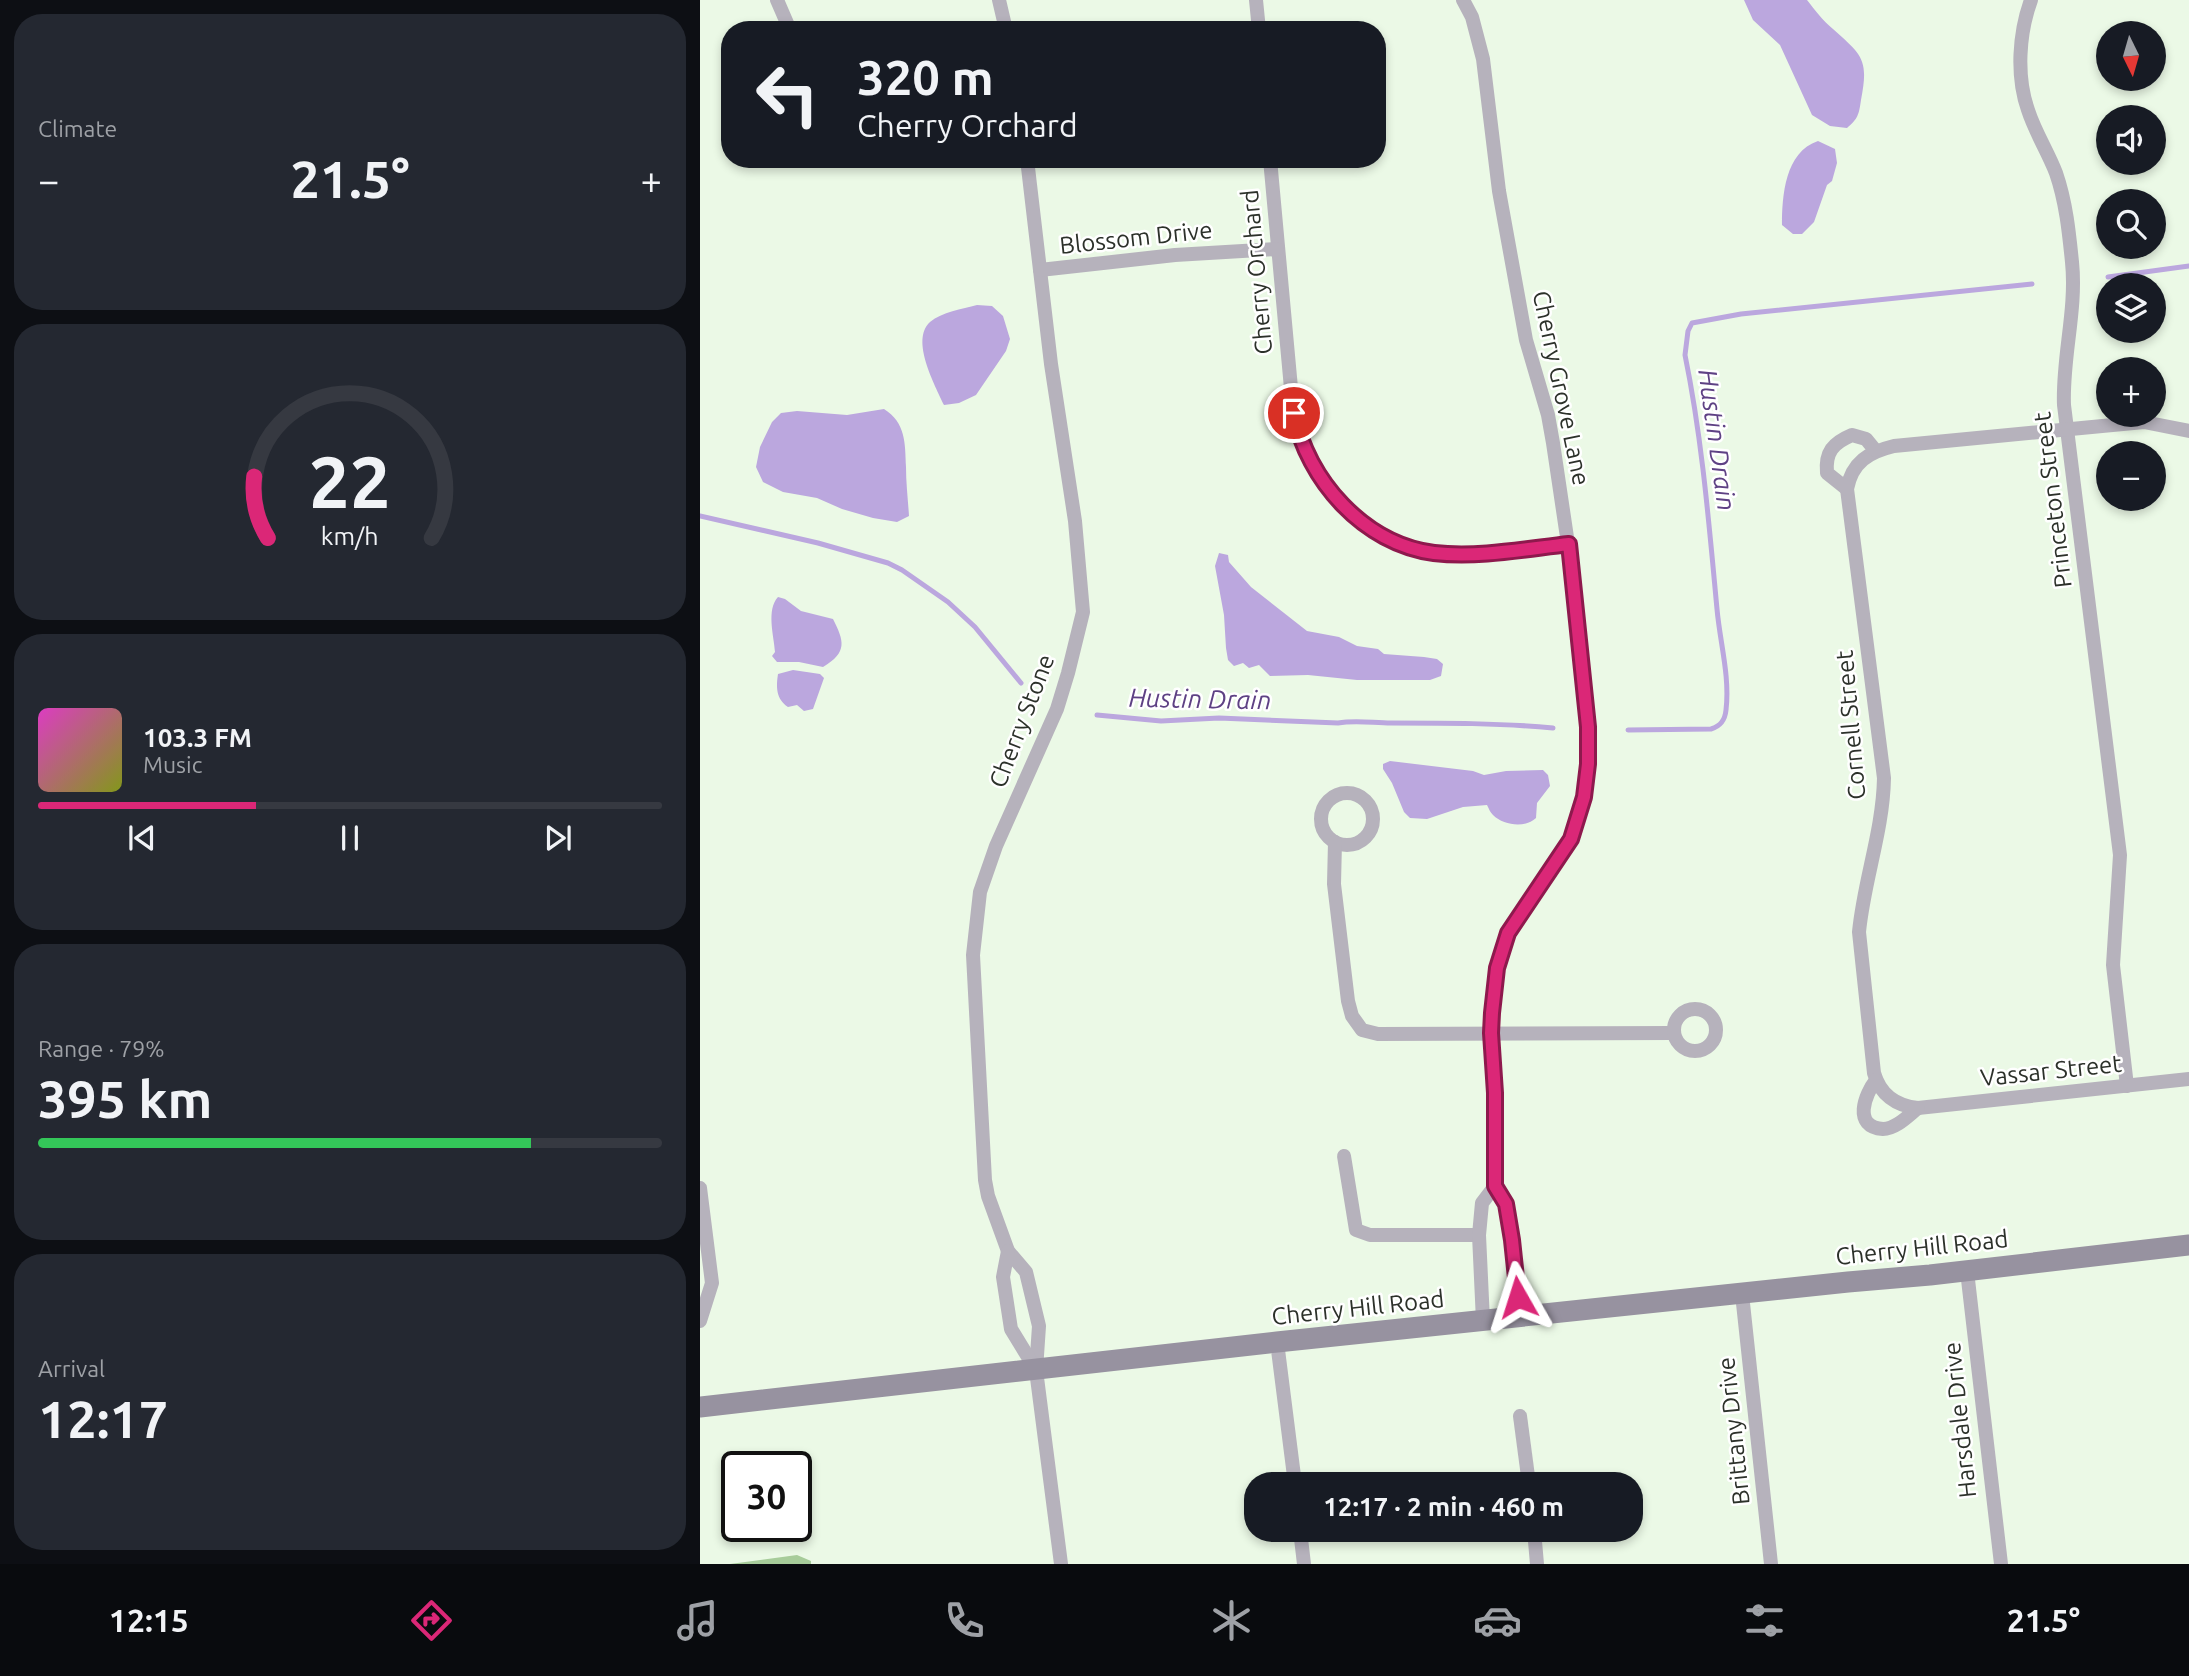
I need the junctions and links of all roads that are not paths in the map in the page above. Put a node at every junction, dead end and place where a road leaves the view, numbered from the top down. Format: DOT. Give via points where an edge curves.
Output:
graph roads {
  1 [pos="777,0"];
  2 [pos="999,0"];
  3 [pos="1256,0"];
  4 [pos="1463,0"];
  5 [pos="2031,0"];
  6 [pos="786,21"];
  7 [pos="1004,21"];
  8 [pos="1258,21"];
  9 [pos="1028,168"];
  10 [pos="1271,168"];
  11 [pos="1277,249"];
  12 [pos="1040,270"];
  13 [pos="2067,429"];
  14 [pos="2189,431"];
  15 [pos="1875,450"];
  16 [pos="1847,489"];
  17 [pos="1569,544"];
  18 [pos="1335,842"];
  19 [pos="1673,1032"];
  20 [pos="1491,1033"];
  21 [pos="2189,1079"];
  22 [pos="1876,1080"];
  23 [pos="2127,1086"];
  24 [pos="1886,1095"];
  25 [pos="1918,1108"];
  26 [pos="1868,1122"];
  27 [pos="1344,1156"];
  28 [pos="1495,1186"];
  29 [pos="700,1188"];
  30 [pos="1479,1235"];
  31 [pos="2189,1245"];
  32 [pos="1008,1251"];
  33 [pos="1967,1271"];
  34 [pos="1742,1294"];
  35 [pos="1521,1317"];
  36 [pos="700,1321"];
  37 [pos="1483,1321"];
  38 [pos="1277,1342"];
  39 [pos="1036,1370"];
  40 [pos="700,1407"];
  41 [pos="1520,1416"];
  42 [pos="1293,1472"];
  43 [pos="1527,1472"];
  44 [pos="1301,1542"];
  45 [pos="1535,1542"];
  46 [pos="1061,1564"];
  47 [pos="1304,1564"];
  48 [pos="1537,1564"];
  49 [pos="1771,1564"];
  50 [pos="2001,1564"];
  1 -- 6 [label="street"];
  2 -- 7 [label="street"];
  3 -- 8 [label="street"];
  4 -- 17 [label="street, Cherry Grove Lane" via="1483,59 1499,191 1526,340 1548,415"];
  5 -- 13 [label="street, Princeton Street" via="2025,20 2022,86 2063,195 2074,276 2063,376"];
  9 -- 12 [label="street, Cherry Stone"];
  10 -- 11 [label="street, Cherry Orchard"];
  11 -- 12 [label="street, Blossom Drive"];
  11 -- 17 [label="street, Cherry Orchard" via="1297,427 1318,475 1344,506 1390,539 1432,553 1475,554"];
  12 -- 32 [label="street, Cherry Stone" via="1083,612 1057,709 989,865 974,932 985,1180"];
  13 -- 14 [label="street" via="2144,422"];
  13 -- 15 [label="street"];
  13 -- 23 [label="street, Princeton Street" via="2120,855 2113,965"];
  15 -- 16 [label="street" via="1859,462"];
  15 -- 16 [label="street" via="1866,439 1852,435 1829,450 1827,473"];
  16 -- 22 [label="street, Cornell Street" via="1884,778 1859,932"];
  17 -- 20 [label="street, Cherry Grove Lane" via="1587,713 1584,797 1571,839 1508,933 1497,968"];
  18 -- 20 [label="street" via="1334,884 1348,1001 1357,1025 1370,1034"];
  19 -- 20 [label="street"];
  20 -- 28 [label="street, Cherry Grove Lane"];
  21 -- 23 [label="street, Vassar Street"];
  22 -- 24 [label="street, Cornell Street"];
  22 -- 26 [label="street, Cornell Street" via="1862,1106"];
  23 -- 25 [label="street, Vassar Street"];
  24 -- 25 [label="street, Vassar Street"];
  25 -- 26 [label="street, Vassar Street" via="1892,1127 1884,1129"];
  27 -- 30 [label="street" via="1356,1230 1370,1236"];
  28 -- 30 [label="street, Cherry Grove Lane" via="1482,1203"];
  28 -- 35 [label="street, Cherry Grove Lane" via="1506,1204"];
  29 -- 36 [label="street" via="712,1283"];
  30 -- 37 [label="street, Cherry Grove Lane"];
  31 -- 33 [label="main road, Cherry Hill Road"];
  32 -- 39 [label="street, Cherry Stone" via="1003,1277 1012,1329"];
  32 -- 39 [label="street, Cherry Stone" via="1026,1272 1040,1326"];
  33 -- 34 [label="main road, Cherry Hill Road"];
  33 -- 50 [label="street, Harsdale Drive"];
  34 -- 35 [label="main road, Cherry Hill Road"];
  34 -- 49 [label="street, Brittany Drive"];
  35 -- 37 [label="main road, Cherry Hill Road"];
  37 -- 38 [label="main road, Cherry Hill Road"];
  38 -- 39 [label="main road, Cherry Hill Road"];
  38 -- 42 [label="street"];
  39 -- 40 [label="main road, Cherry Hill Road"];
  39 -- 46 [label="street"];
  41 -- 43 [label="street"];
  44 -- 47 [label="street"];
  45 -- 48 [label="street"];
}
